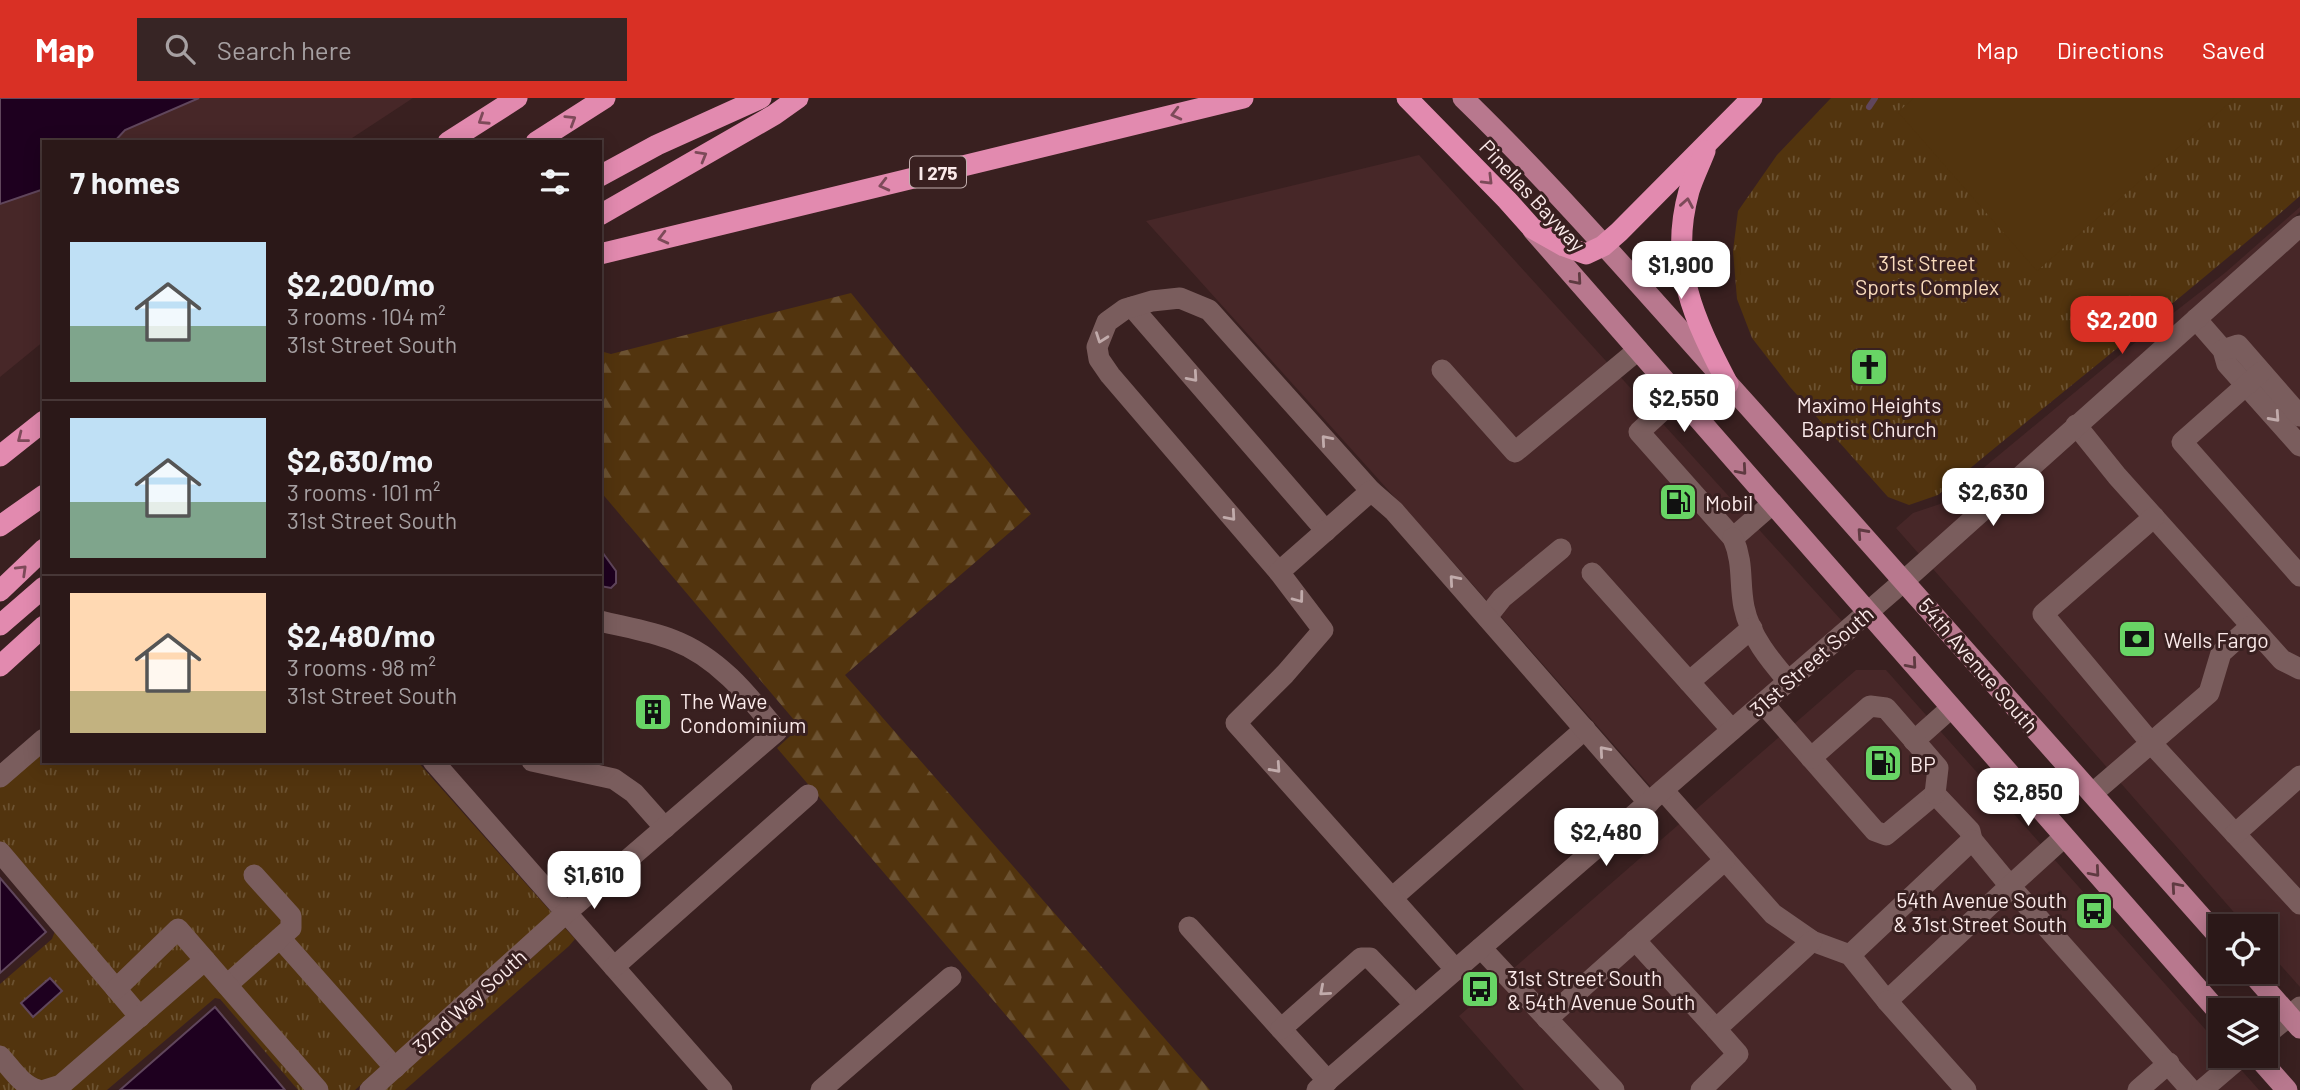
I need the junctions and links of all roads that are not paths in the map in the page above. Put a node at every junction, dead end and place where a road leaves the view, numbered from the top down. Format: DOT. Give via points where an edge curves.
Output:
graph roads {
  1 [pos="517,98"];
  2 [pos="605,98"];
  3 [pos="761,98"];
  4 [pos="798,98"];
  5 [pos="1243,98"];
  6 [pos="1407,98"];
  7 [pos="1464,98"];
  8 [pos="1752,98"];
  9 [pos="451,140"];
  10 [pos="539,140"];
  11 [pos="1709,141"];
  12 [pos="602,175"];
  13 [pos="602,214"];
  14 [pos="2300,226"];
  15 [pos="1532,228"];
  16 [pos="1603,246"];
  17 [pos="602,253"];
  18 [pos="1132,307"];
  19 [pos="2196,319"];
  20 [pos="1639,351"];
  21 [pos="1442,370"];
  22 [pos="2254,378"];
  23 [pos="1728,384"];
  24 [pos="1678,396"];
  25 [pos="2300,416"];
  26 [pos="42,423"];
  27 [pos="2076,425"];
  28 [pos="2300,446"];
  29 [pos="0,456"];
  30 [pos="1371,491"];
  31 [pos="42,496"];
  32 [pos="1772,504"];
  33 [pos="2154,517"];
  34 [pos="0,526"];
  35 [pos="1326,531"];
  36 [pos="1733,538"];
  37 [pos="1561,549"];
  38 [pos="42,551"];
  39 [pos="1279,572"];
  40 [pos="1592,572"];
  41 [pos="2300,576"];
  42 [pos="1905,580"];
  43 [pos="42,589"];
  44 [pos="0,591"];
  45 [pos="1867,613"];
  46 [pos="1487,617"];
  47 [pos="602,622"];
  48 [pos="0,625"];
  49 [pos="2251,626"];
  50 [pos="42,628"];
  51 [pos="1752,628"];
  52 [pos="0,666"];
  53 [pos="2300,669"];
  54 [pos="1788,681"];
  55 [pos="1689,682"];
  56 [pos="1763,703"];
  57 [pos="1951,708"];
  58 [pos="1585,729"];
  59 [pos="1732,730"];
  60 [pos="42,741"];
  61 [pos="1914,741"];
  62 [pos="2151,743"];
  63 [pos="1811,758"];
  64 [pos="435,763"];
  65 [pos="541,763"];
  66 [pos="2300,776"];
  67 [pos="0,777"];
  68 [pos="2093,793"];
  69 [pos="1935,794"];
  70 [pos="808,795"];
  71 [pos="1656,796"];
  72 [pos="665,828"];
  73 [pos="2235,834"];
  74 [pos="2064,837"];
  75 [pos="1972,840"];
  76 [pos="0,852"];
  77 [pos="1725,860"];
  78 [pos="254,875"];
  79 [pos="2010,886"];
  80 [pos="1392,898"];
  81 [pos="2300,904"];
  82 [pos="567,912"];
  83 [pos="2208,924"];
  84 [pos="1189,927"];
  85 [pos="280,938"];
  86 [pos="1635,940"];
  87 [pos="1812,941"];
  88 [pos="1481,948"];
  89 [pos="1850,955"];
  90 [pos="205,960"];
  91 [pos="614,967"];
  92 [pos="1456,970"];
  93 [pos="951,977"];
  94 [pos="2263,984"];
  95 [pos="227,985"];
  96 [pos="116,989"];
  97 [pos="2208,1000"];
  98 [pos="1886,1001"];
  99 [pos="1415,1005"];
  100 [pos="140,1017"];
  101 [pos="2296,1017"];
  102 [pos="1547,1019"];
  103 [pos="2278,1028"];
  104 [pos="1281,1029"];
  105 [pos="1716,1029"];
  106 [pos="0,1056"];
  107 [pos="2169,1063"];
  108 [pos="395,1068"];
  109 [pos="2228,1068"];
  110 [pos="2268,1068"];
  111 [pos="1323,1085"];
  112 [pos="711,1086"];
  113 [pos="38,1090"];
  114 [pos="45,1090"];
  115 [pos="318,1090"];
  116 [pos="370,1090"];
  117 [pos="821,1090"];
  118 [pos="1614,1090"];
  119 [pos="1701,1090"];
  120 [pos="1966,1090"];
  121 [pos="2138,1090"];
  122 [pos="2191,1090"];
  123 [pos="2202,1090"];
  124 [pos="2287,1090"];
  1 -- 9 [label="highway, one-way"];
  10 -- 2 [label="highway, one-way"];
  3 -- 12 [label="highway"];
  13 -- 4 [label="highway, one-way"];
  5 -- 17 [label="highway, I 275, one-way"];
  6 -- 15 [label="highway, Pinellas Bayway, one-way"];
  7 -- 16 [label="main road, Pinellas Bayway"];
  8 -- 11 [label="highway"];
  11 -- 16 [label="highway"];
  23 -- 11 [label="highway, one-way" via="1706,341 1681,271 1689,191"];
  14 -- 19 [label="street, 31st Street South"];
  15 -- 16 [label="highway" via="1586,254"];
  15 -- 20 [label="main road, Pinellas Bayway, one-way"];
  16 -- 23 [label="main road, Pinellas Bayway"];
  30 -- 18 [label="street, one-way" via="1209,310 1180,298"];
  18 -- 35 [label="street, one-way"];
  18 -- 39 [label="street, one-way" via="1107,323 1097,347 1099,359"];
  19 -- 22 [label="street" via="2223,349 2227,364"];
  19 -- 27 [label="street, 31st Street South"];
  20 -- 21 [label="street" via="1516,452"];
  20 -- 24 [label="main road, Pinellas Bayway"];
  22 -- 25 [label="street"];
  22 -- 28 [label="street, one-way"];
  22 -- 41 [label="street" via="2182,442"];
  42 -- 23 [label="main road, Pinellas Bayway, one-way"];
  24 -- 32 [label="main road, Pinellas Bayway, one-way"];
  24 -- 36 [label="street" via="1639,432"];
  26 -- 29 [label="highway, one-way"];
  27 -- 33 [label="street"];
  27 -- 42 [label="street, 31st Street South"];
  30 -- 35 [label="street"];
  46 -- 30 [label="street, one-way"];
  31 -- 34 [label="highway"];
  32 -- 36 [label="street"];
  32 -- 45 [label="main road, Pinellas Bayway"];
  33 -- 49 [label="street"];
  33 -- 62 [label="street" via="2043,614"];
  35 -- 39 [label="street"];
  36 -- 51 [label="street" via="1740,553 1744,607"];
  37 -- 46 [label="street" via="1502,598"];
  44 -- 38 [label="highway, one-way"];
  39 -- 80 [label="street, one-way" via="1323,630 1236,723"];
  40 -- 55 [label="street"];
  42 -- 45 [label="street, 31st Street South"];
  42 -- 68 [label="main road, 54th Avenue South"];
  43 -- 48 [label="highway"];
  45 -- 54 [label="street, 31st Street South"];
  45 -- 57 [label="main road, one-way"];
  46 -- 58 [label="street"];
  47 -- 72 [label="street, 32nd Way South" via="674,640 704,657 733,678 777,731"];
  49 -- 53 [label="street" via="2282,660"];
  49 -- 62 [label="street" via="2221,653 2209,693"];
  50 -- 52 [label="highway"];
  51 -- 54 [label="street" via="1767,657"];
  51 -- 55 [label="street"];
  54 -- 56 [label="street, 31st Street South"];
  55 -- 59 [label="street"];
  56 -- 59 [label="street, 31st Street South"];
  56 -- 63 [label="street"];
  57 -- 61 [label="street"];
  57 -- 74 [label="main road"];
  71 -- 58 [label="street, one-way"];
  58 -- 80 [label="street"];
  59 -- 71 [label="street, 31st Street South"];
  60 -- 67 [label="street"];
  61 -- 63 [label="street" via="1885,708 1870,706"];
  61 -- 69 [label="street" via="1938,768"];
  62 -- 68 [label="street"];
  62 -- 73 [label="street"];
  63 -- 69 [label="street" via="1875,831 1886,835"];
  64 -- 82 [label="street"];
  65 -- 72 [label="street" via="614,779 634,793"];
  66 -- 73 [label="street"];
  83 -- 68 [label="main road, 54th Avenue South, one-way"];
  69 -- 75 [label="street" via="1970,831"];
  70 -- 91 [label="street"];
  71 -- 77 [label="street"];
  71 -- 88 [label="street, 31st Street South"];
  72 -- 82 [label="street, 32nd Way South"];
  73 -- 81 [label="street"];
  74 -- 79 [label="street"];
  74 -- 97 [label="main road, one-way"];
  75 -- 79 [label="street"];
  75 -- 89 [label="street"];
  76 -- 96 [label="street"];
  77 -- 86 [label="street"];
  77 -- 87 [label="street" via="1773,914"];
  78 -- 85 [label="street" via="291,916 291,928"];
  79 -- 98 [label="street"];
  79 -- 107 [label="street"];
  80 -- 92 [label="street"];
  82 -- 91 [label="street"];
  82 -- 108 [label="street, 32nd Way South"];
  84 -- 104 [label="street"];
  85 -- 95 [label="street"];
  85 -- 108 [label="street"];
  86 -- 102 [label="street"];
  86 -- 105 [label="street"];
  87 -- 89 [label="street"];
  87 -- 105 [label="street"];
  88 -- 92 [label="street, 31st Street South"];
  88 -- 102 [label="street"];
  89 -- 98 [label="street"];
  90 -- 95 [label="street"];
  90 -- 96 [label="street" via="178,929"];
  90 -- 100 [label="street"];
  91 -- 112 [label="street"];
  92 -- 99 [label="street, 31st Street South"];
  93 -- 117 [label="street"];
  94 -- 101 [label="main road"];
  95 -- 115 [label="street"];
  96 -- 100 [label="street"];
  98 -- 120 [label="street"];
  99 -- 104 [label="street, one-way" via="1370,958 1361,958"];
  99 -- 111 [label="street, 31st Street South"];
  100 -- 114 [label="street" via="61,1085"];
  101 -- 103 [label="street"];
  102 -- 118 [label="street"];
  104 -- 111 [label="street"];
  105 -- 119 [label="street" via="1738,1054"];
  106 -- 113 [label="street" via="22,1081"];
  107 -- 121 [label="street"];
  107 -- 122 [label="street"];
  108 -- 116 [label="street, 32nd Way South"];
  109 -- 123 [label="street"];
  110 -- 124 [label="main road"];
}
